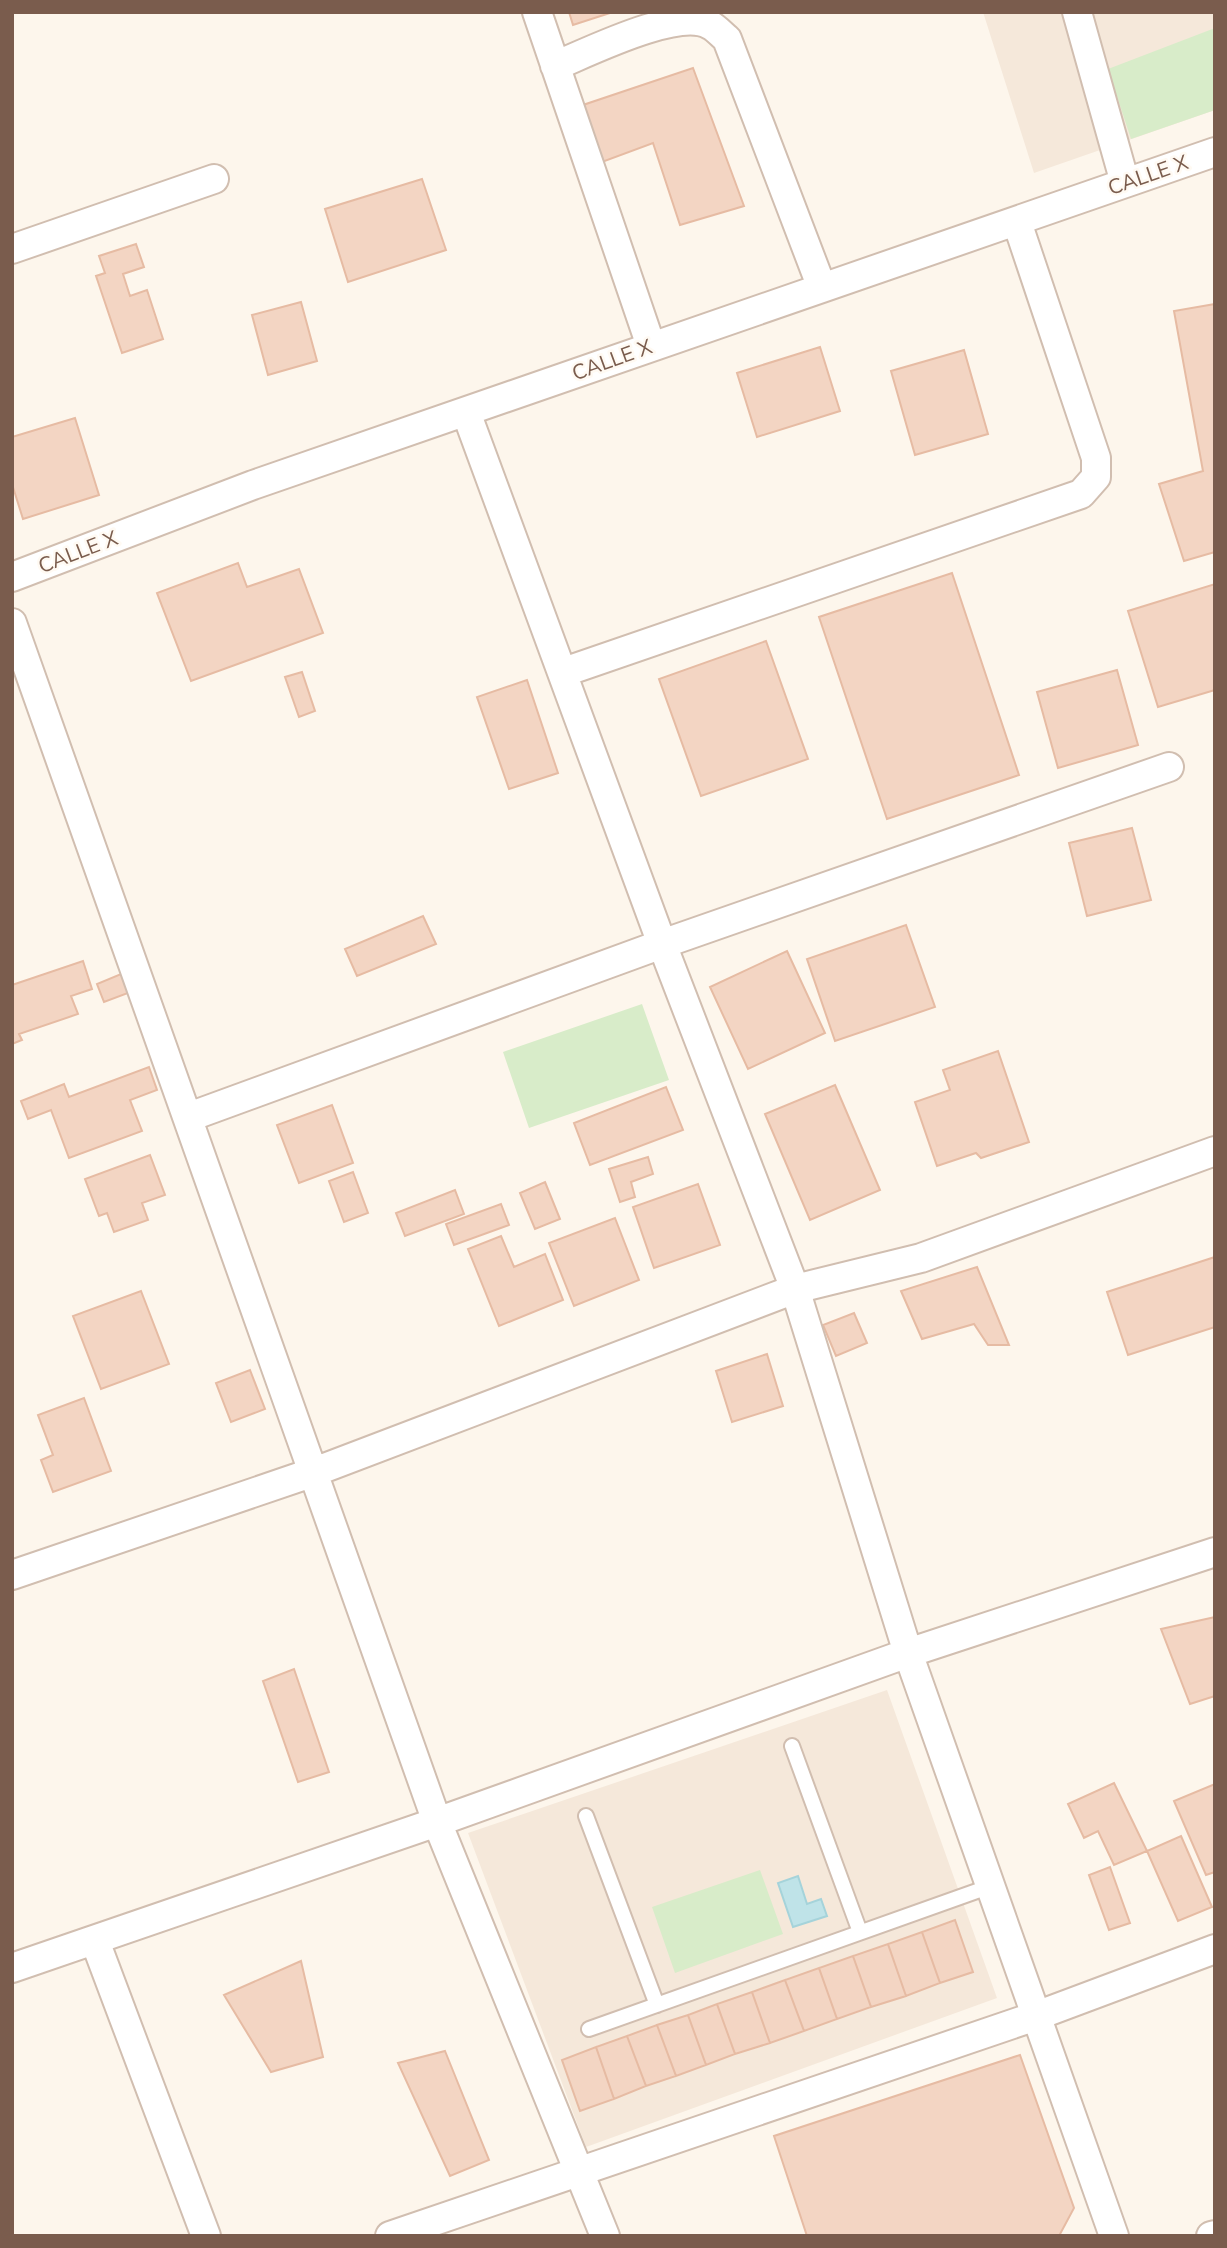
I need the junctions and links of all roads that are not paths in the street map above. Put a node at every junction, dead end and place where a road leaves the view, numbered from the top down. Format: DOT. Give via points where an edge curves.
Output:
graph roads {
  1 [pos="537,12"];
  2 [pos="1077,12"];
  3 [pos="555,66"];
  4 [pos="1215,152"];
  5 [pos="214,178"];
  6 [pos="1125,183"];
  7 [pos="1017,222"];
  8 [pos="12,248"];
  9 [pos="822,288"];
  10 [pos="651,346"];
  11 [pos="466,412"];
  12 [pos="12,577"];
  13 [pos="12,623"];
  14 [pos="564,672"];
  15 [pos="1169,767"];
  16 [pos="662,944"];
  17 [pos="189,1117"];
  18 [pos="1215,1151"];
  19 [pos="794,1289"];
  20 [pos="313,1472"];
  21 [pos="1215,1552"];
  22 [pos="12,1575"];
  23 [pos="908,1653"];
  24 [pos="792,1745"];
  25 [pos="586,1816"];
  26 [pos="437,1822"];
  27 [pos="991,1886"];
  28 [pos="860,1931"];
  29 [pos="95,1941"];
  30 [pos="1215,1950"];
  31 [pos="12,1968"];
  32 [pos="657,2005"];
  33 [pos="1036,2016"];
  34 [pos="589,2029"];
  35 [pos="580,2173"];
  36 [pos="206,2236"];
  37 [pos="390,2236"];
  38 [pos="605,2236"];
  39 [pos="1114,2236"];
  1 -- 3 [label="street"];
  2 -- 6 [label="street"];
  3 -- 9 [label="street" via="654,26 687,20 710,24 727,39"];
  3 -- 10 [label="street"];
  4 -- 6 [label="street, CALLE X"];
  5 -- 8 [label="street"];
  6 -- 7 [label="street, CALLE X"];
  7 -- 9 [label="street, CALLE X"];
  7 -- 14 [label="street" via="1096,458 1096,477 1081,494"];
  9 -- 10 [label="street, CALLE X"];
  10 -- 11 [label="street, CALLE X"];
  11 -- 12 [label="street, CALLE X" via="253,485"];
  11 -- 14 [label="street"];
  13 -- 17 [label="street"];
  14 -- 16 [label="street"];
  15 -- 16 [label="street"];
  16 -- 17 [label="street"];
  16 -- 19 [label="street"];
  17 -- 20 [label="street"];
  18 -- 19 [label="street" via="921,1258"];
  19 -- 20 [label="street"];
  19 -- 23 [label="street"];
  20 -- 22 [label="street"];
  20 -- 26 [label="street"];
  21 -- 23 [label="street"];
  23 -- 26 [label="street"];
  23 -- 27 [label="street"];
  24 -- 28 [label="lane"];
  25 -- 32 [label="lane"];
  26 -- 29 [label="street"];
  26 -- 35 [label="street"];
  27 -- 28 [label="lane"];
  27 -- 33 [label="street"];
  28 -- 32 [label="lane"];
  29 -- 31 [label="street"];
  29 -- 36 [label="street"];
  30 -- 33 [label="street"];
  32 -- 34 [label="lane"];
  33 -- 35 [label="street"];
  33 -- 39 [label="street"];
  35 -- 37 [label="street"];
  35 -- 38 [label="street"];
}
